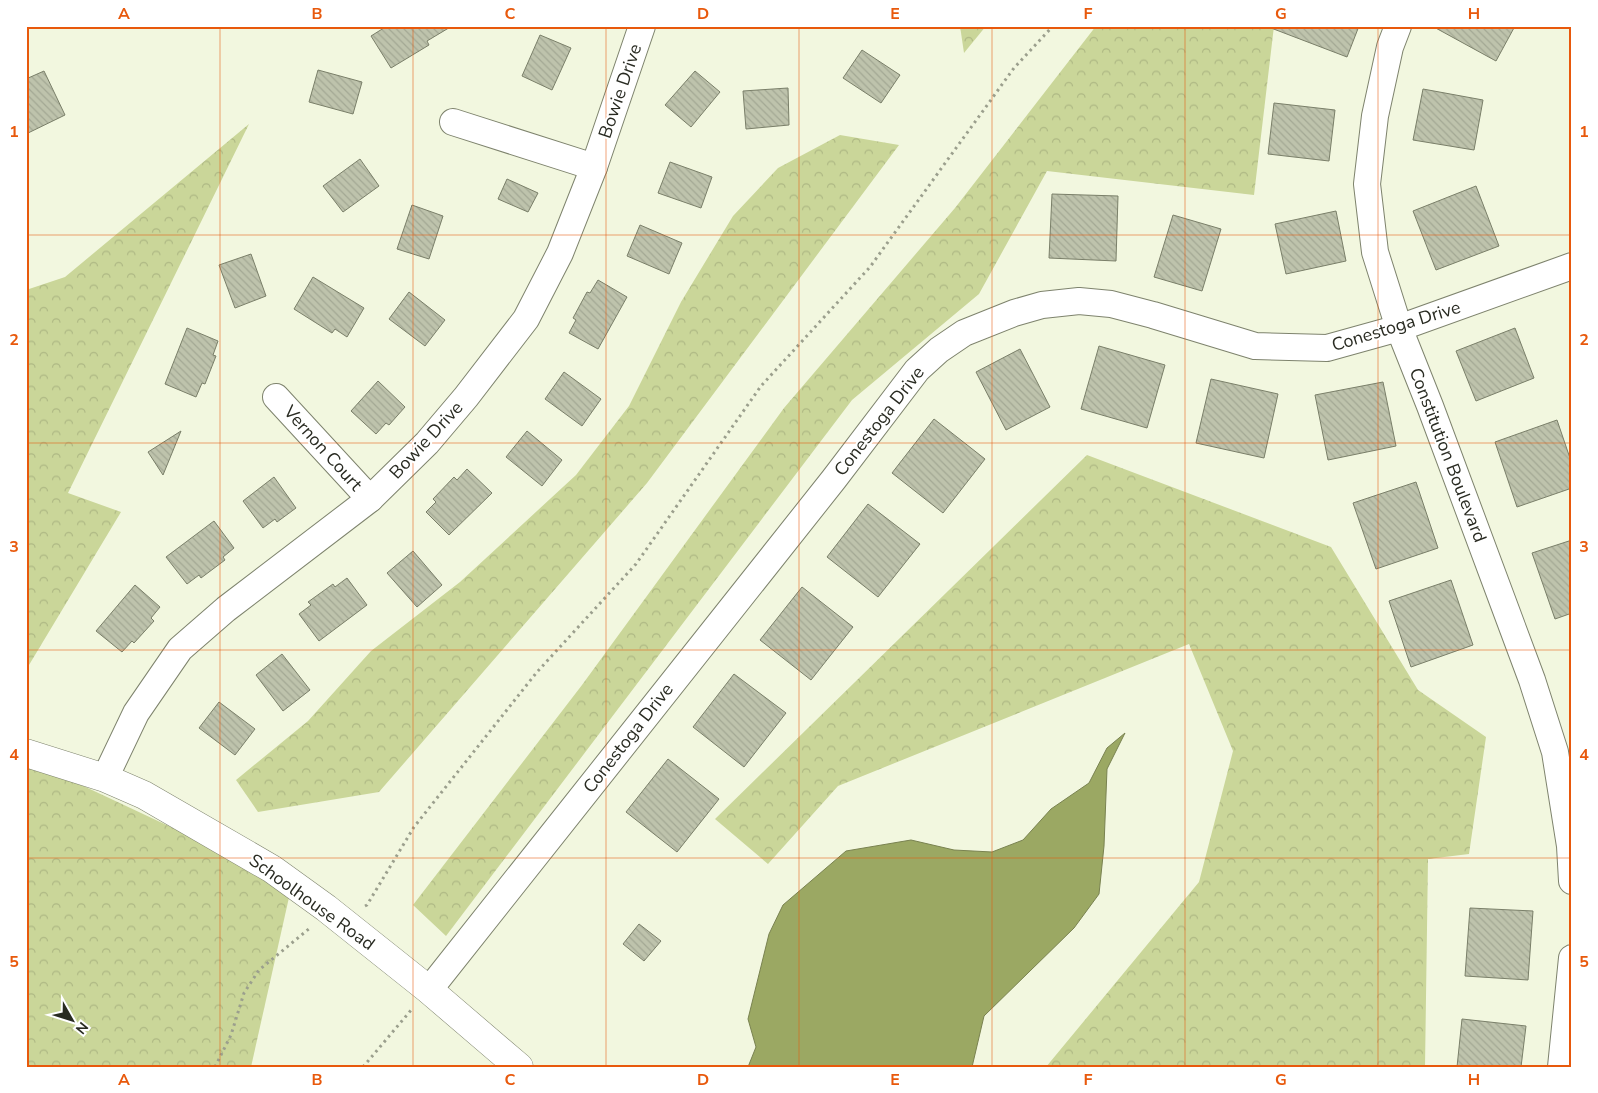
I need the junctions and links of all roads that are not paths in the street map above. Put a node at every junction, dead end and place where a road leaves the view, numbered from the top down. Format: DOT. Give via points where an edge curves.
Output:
graph roads {
  1 [pos="642,26"];
  2 [pos="1398,26"];
  3 [pos="454,122"];
  4 [pos="594,167"];
  5 [pos="1572,266"];
  6 [pos="1399,328"];
  7 [pos="276,397"];
  8 [pos="370,499"];
  9 [pos="26,753"];
  10 [pos="105,778"];
  11 [pos="1572,881"];
  12 [pos="1572,958"];
  13 [pos="429,990"];
  14 [pos="519,1067"];
  15 [pos="1561,1067"];
  1 -- 4 [label="street, Bowie Drive"];
  2 -- 6 [label="street, Constitution Boulevard" via="1390,47 1375,116 1367,184 1375,252"];
  3 -- 4 [label="street"];
  4 -- 8 [label="street, Bowie Drive" via="560,254 526,320 427,443"];
  5 -- 6 [label="street, Conestoga Drive"];
  6 -- 11 [label="street, Constitution Boulevard" via="1512,626 1555,752 1570,846"];
  6 -- 13 [label="street, Conestoga Drive" via="1327,348 1255,346 1111,304 1079,301 1014,313 964,333 939,350 917,370"];
  7 -- 8 [label="street, Vernon Court"];
  8 -- 10 [label="street, Bowie Drive" via="226,609 180,649 136,712"];
  9 -- 10 [label="street, Schoolhouse Road"];
  10 -- 13 [label="street, Schoolhouse Road" via="144,795 272,869"];
  12 -- 15 [label="street"];
  13 -- 14 [label="street, Schoolhouse Road"];
}
